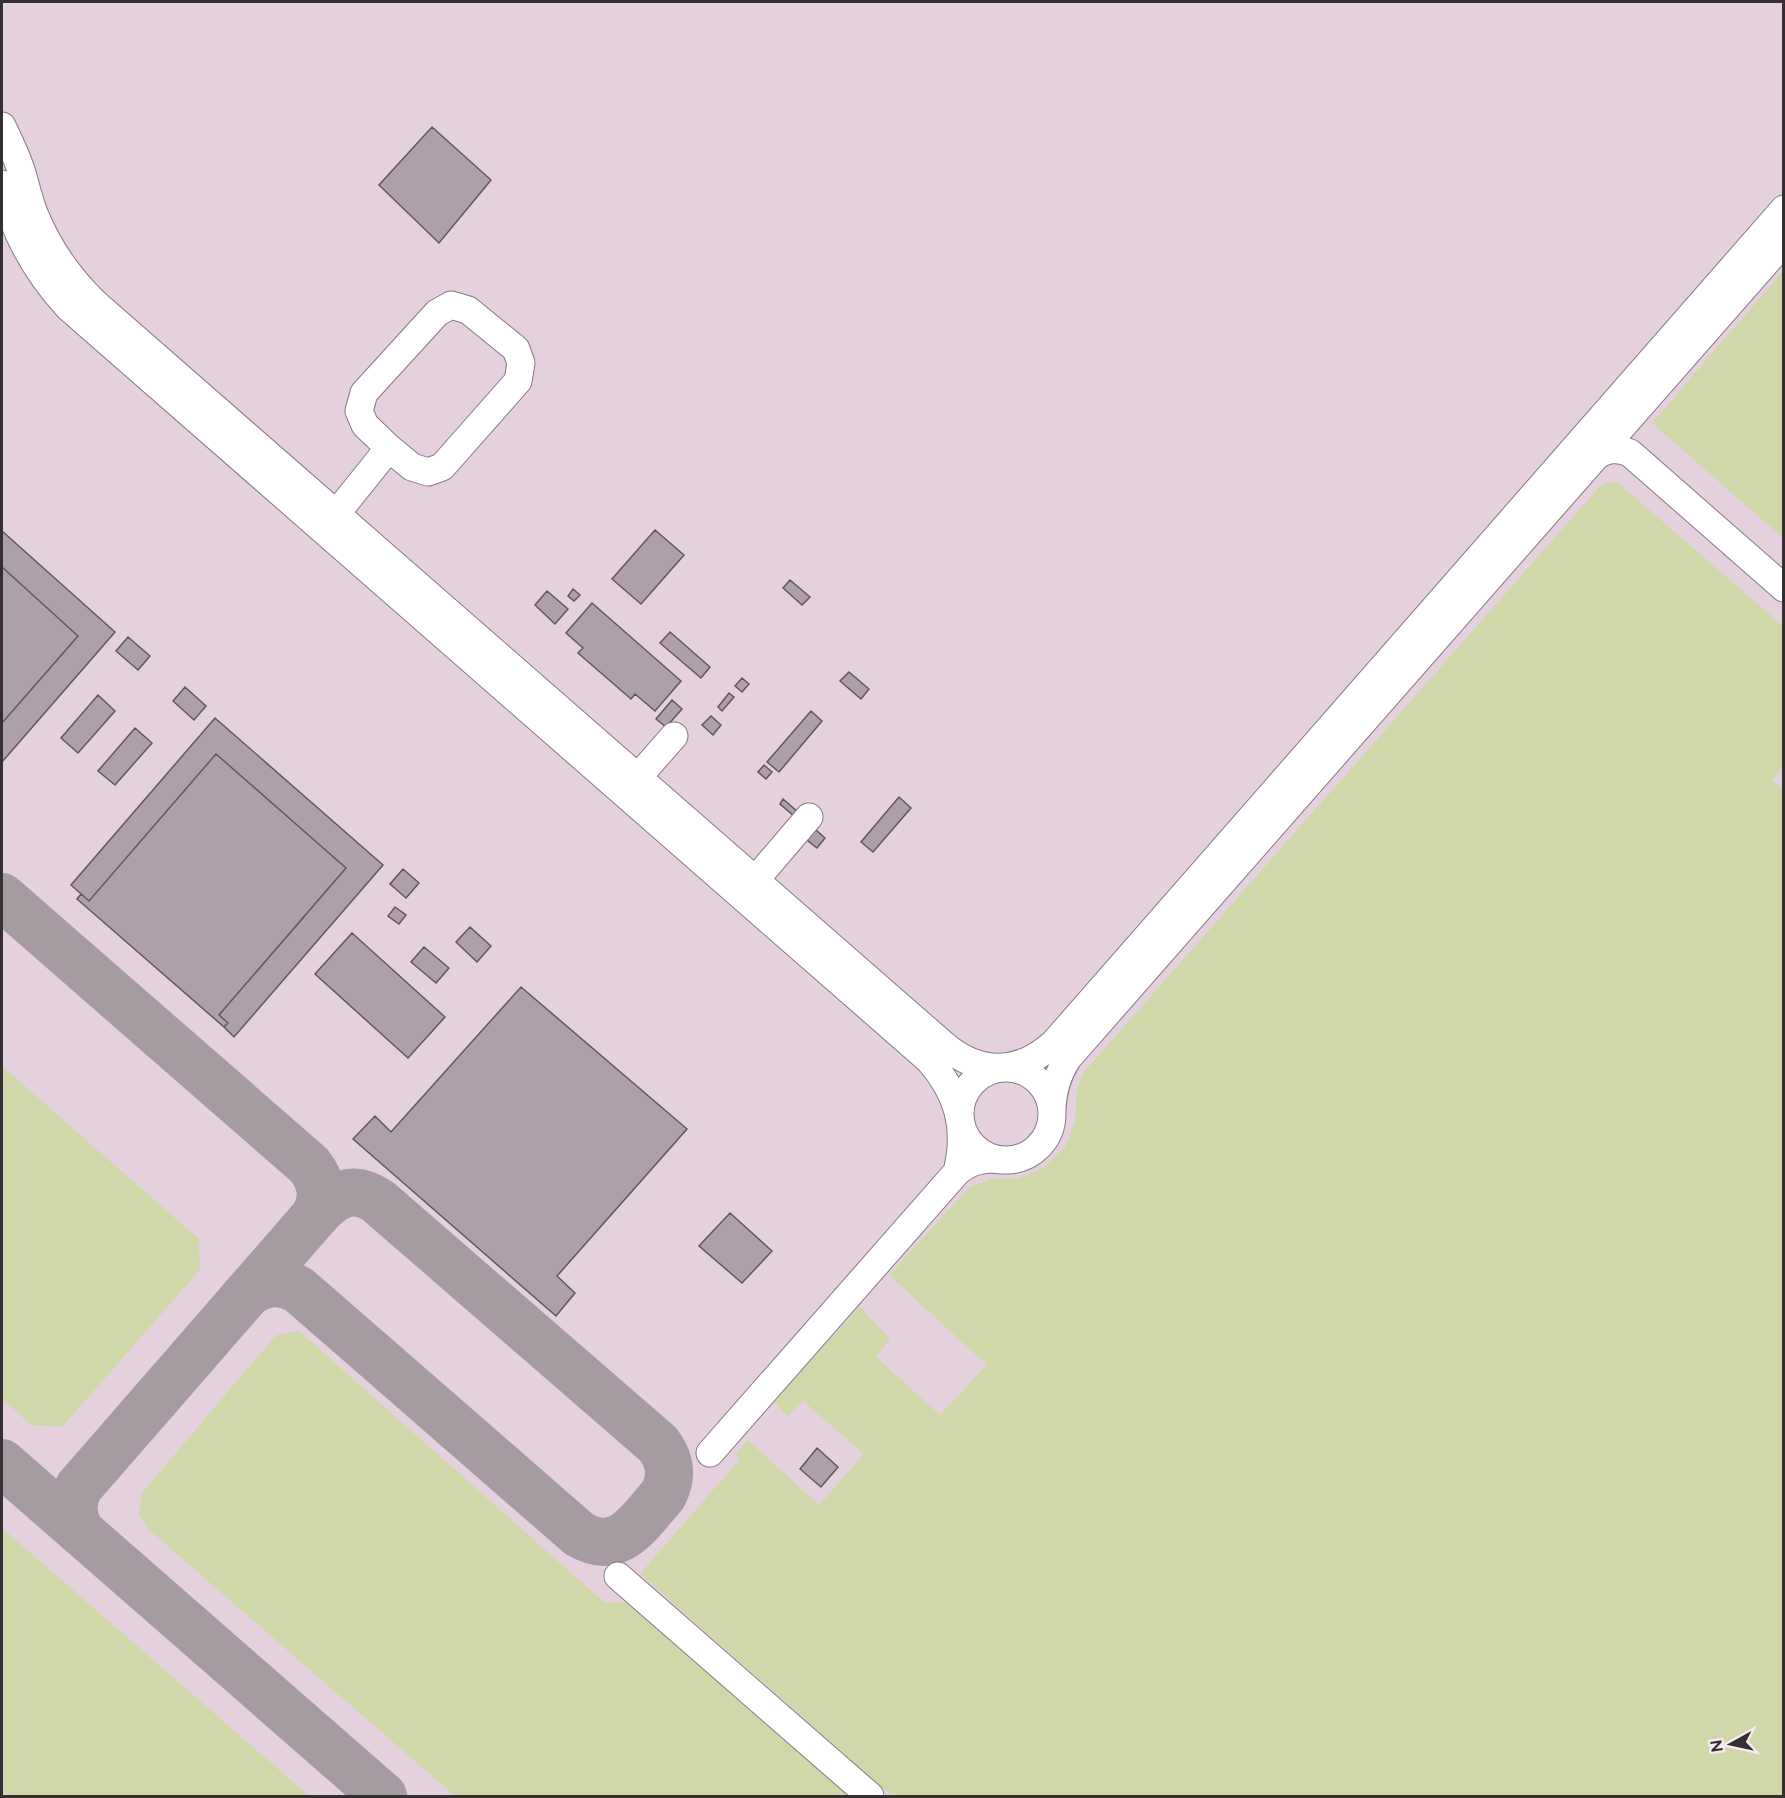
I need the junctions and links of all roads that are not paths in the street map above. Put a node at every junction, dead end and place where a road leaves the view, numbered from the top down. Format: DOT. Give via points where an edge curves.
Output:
graph roads {
  1 [pos="2,126"];
  2 [pos="2,184"];
  3 [pos="1784,209"];
  4 [pos="1784,242"];
  5 [pos="1756,257"];
  6 [pos="1738,277"];
  7 [pos="1629,418"];
  8 [pos="389,448"];
  9 [pos="1635,457"];
  10 [pos="1592,460"];
  11 [pos="1545,498"];
  12 [pos="336,514"];
  13 [pos="1527,518"];
  14 [pos="1784,588"];
  15 [pos="674,736"];
  16 [pos="638,777"];
  17 [pos="809,818"];
  18 [pos="748,888"];
  19 [pos="1001,1068"];
  20 [pos="1052,1112"];
  21 [pos="961,1122"];
  22 [pos="1002,1160"];
  23 [pos="957,1172"];
  24 [pos="710,1453"];
  25 [pos="618,1576"];
  26 [pos="870,1797"];
  1 -- 12 [label="street" via="42,231 72,278 96,304"];
  2 -- 18 [label="street" via="26,250 68,307"];
  3 -- 5 [label="street"];
  4 -- 5 [label="street"];
  5 -- 6 [label="street"];
  6 -- 7 [label="street"];
  6 -- 11 [label="street"];
  7 -- 9 [label="street" via="1627,444"];
  7 -- 10 [label="street"];
  8 -- 8 [label="street" via="365,425 359,411 364,393 437,313 452,304 468,310 516,350 521,363 518,381 442,466 428,472 420,470"];
  8 -- 12 [label="street"];
  9 -- 10 [label="street" via="1612,449"];
  9 -- 14 [label="street"];
  10 -- 11 [label="street"];
  11 -- 13 [label="street"];
  12 -- 16 [label="street"];
  13 -- 19 [label="street" via="1054,1043 1024,1063"];
  13 -- 20 [label="street" via="1068,1058 1054,1089"];
  15 -- 16 [label="street"];
  16 -- 18 [label="street"];
  17 -- 18 [label="street"];
  18 -- 19 [label="street" via="953,1053 976,1064"];
  18 -- 21 [label="street" via="929,1060 946,1082"];
  19 -- 20 [label="street" via="1013,1068 1036,1078 1050,1099"];
  19 -- 21 [label="street" via="977,1077 969,1086 960,1110"];
  20 -- 22 [label="street" via="1048,1133 1034,1151 1014,1160"];
  21 -- 22 [label="street" via="971,1144"];
  21 -- 23 [label="street"];
  22 -- 23 [label="street" via="975,1161"];
  23 -- 24 [label="street"];
  25 -- 26 [label="street"];
}
